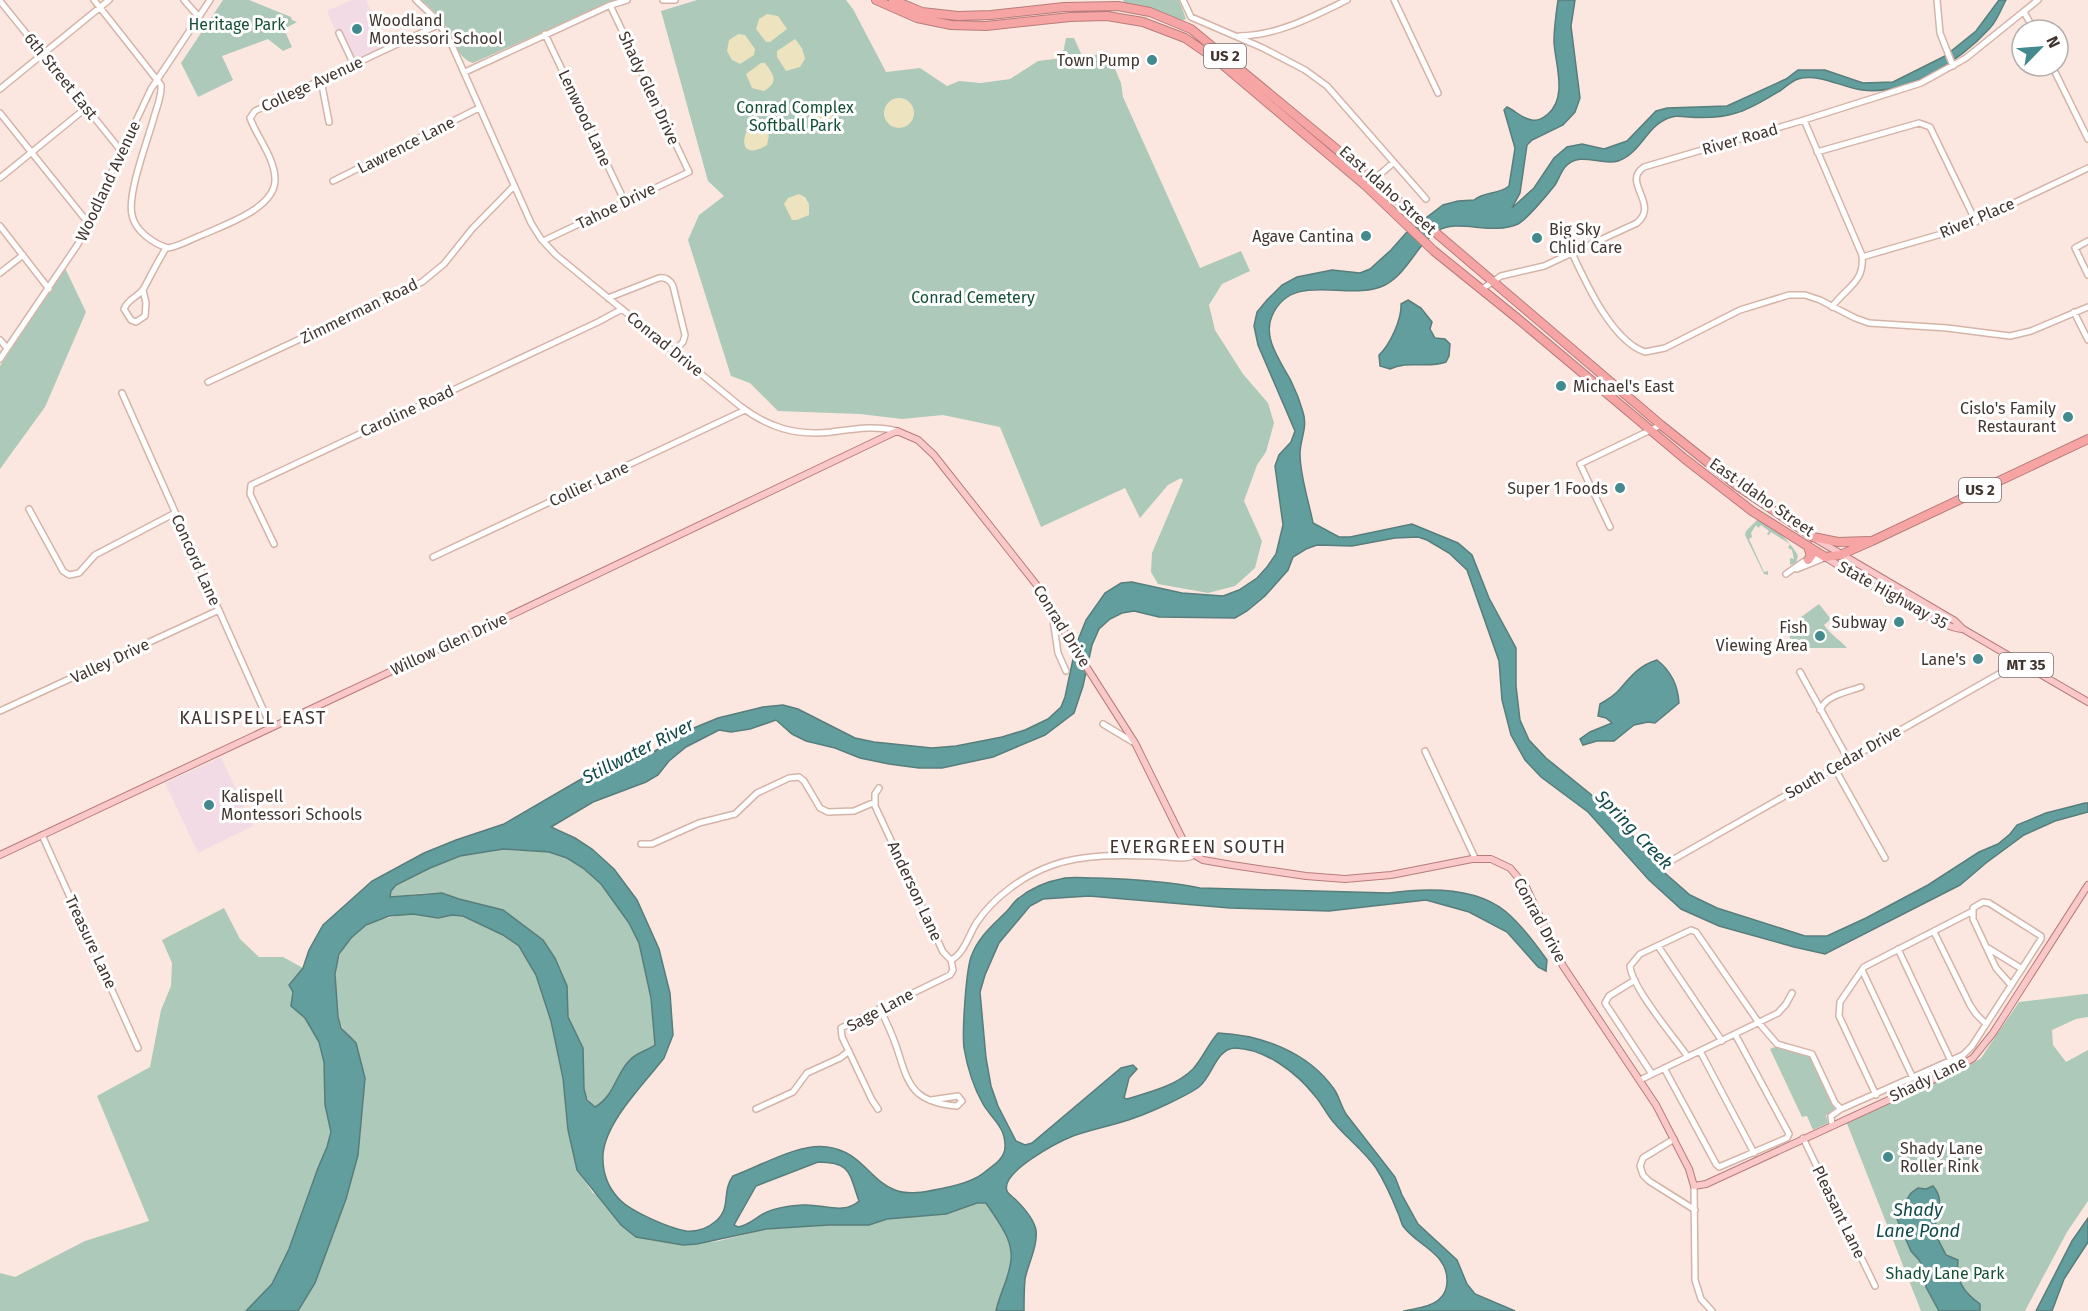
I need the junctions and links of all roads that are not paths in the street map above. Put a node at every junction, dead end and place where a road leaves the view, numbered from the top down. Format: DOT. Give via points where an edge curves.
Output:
graph roads {
  1 [pos="93,0"];
  2 [pos="109,0"];
  3 [pos="184,0"];
  4 [pos="210,0"];
  5 [pos="416,0"];
  6 [pos="627,0"];
  7 [pos="663,0"];
  8 [pos="675,0"];
  9 [pos="876,0"];
  10 [pos="893,0"];
  11 [pos="1183,0"];
  12 [pos="1347,0"];
  13 [pos="1394,0"];
  14 [pos="1937,0"];
  15 [pos="2038,0"];
  16 [pos="0,1"];
  17 [pos="610,5"];
  18 [pos="100,8"];
  19 [pos="2024,12"];
  20 [pos="1191,16"];
  21 [pos="199,17"];
  22 [pos="2027,18"];
  23 [pos="440,24"];
  24 [pos="1191,29"];
  25 [pos="339,33"];
  26 [pos="545,34"];
  27 [pos="1235,35"];
  28 [pos="43,54"];
  29 [pos="354,64"];
  30 [pos="1952,64"];
  31 [pos="465,72"];
  32 [pos="2058,78"];
  33 [pos="158,80"];
  34 [pos="321,80"];
  35 [pos="0,89"];
  36 [pos="1438,93"];
  37 [pos="86,108"];
  38 [pos="479,108"];
  39 [pos="0,113"];
  40 [pos="1804,120"];
  41 [pos="329,122"];
  42 [pos="1291,124"];
  43 [pos="2088,139"];
  44 [pos="31,152"];
  45 [pos="122,152"];
  46 [pos="1817,152"];
  47 [pos="1350,160"];
  48 [pos="1393,163"];
  49 [pos="2088,168"];
  50 [pos="688,172"];
  51 [pos="0,177"];
  52 [pos="333,182"];
  53 [pos="1370,183"];
  54 [pos="514,186"];
  55 [pos="1425,199"];
  56 [pos="624,202"];
  57 [pos="1976,222"];
  58 [pos="89,224"];
  59 [pos="0,226"];
  60 [pos="543,241"];
  61 [pos="2088,241"];
  62 [pos="166,248"];
  63 [pos="1572,253"];
  64 [pos="23,255"];
  65 [pos="1862,257"];
  66 [pos="0,273"];
  67 [pos="2088,274"];
  68 [pos="1493,281"];
  69 [pos="49,289"];
  70 [pos="1482,289"];
  71 [pos="143,290"];
  72 [pos="609,298"];
  73 [pos="1832,307"];
  74 [pos="2088,307"];
  75 [pos="622,309"];
  76 [pos="2074,312"];
  77 [pos="0,340"];
  78 [pos="2088,340"];
  79 [pos="7,348"];
  80 [pos="674,351"];
  81 [pos="0,359"];
  82 [pos="208,382"];
  83 [pos="122,393"];
  84 [pos="745,410"];
  85 [pos="1661,425"];
  86 [pos="1651,430"];
  87 [pos="897,431"];
  88 [pos="2088,439"];
  89 [pos="1700,471"];
  90 [pos="1758,506"];
  91 [pos="29,509"];
  92 [pos="175,513"];
  93 [pos="1610,527"];
  94 [pos="1808,534"];
  95 [pos="1872,541"];
  96 [pos="274,544"];
  97 [pos="1808,546"];
  98 [pos="1840,555"];
  99 [pos="433,557"];
  100 [pos="1825,557"];
  101 [pos="1808,560"];
  102 [pos="1047,601"];
  103 [pos="219,610"];
  104 [pos="1963,629"];
  105 [pos="2016,659"];
  106 [pos="1066,671"];
  107 [pos="1800,672"];
  108 [pos="1862,687"];
  109 [pos="2088,702"];
  110 [pos="1820,710"];
  111 [pos="0,711"];
  112 [pos="1103,724"];
  113 [pos="271,727"];
  114 [pos="1138,747"];
  115 [pos="1425,751"];
  116 [pos="1848,759"];
  117 [pos="1834,767"];
  118 [pos="879,788"];
  119 [pos="874,802"];
  120 [pos="42,835"];
  121 [pos="641,844"];
  122 [pos="0,855"];
  123 [pos="1194,855"];
  124 [pos="1475,858"];
  125 [pos="1885,858"];
  126 [pos="1667,863"];
  127 [pos="2088,885"];
  128 [pos="1971,912"];
  129 [pos="1934,932"];
  130 [pos="1658,946"];
  131 [pos="1988,948"];
  132 [pos="1898,950"];
  133 [pos="951,960"];
  134 [pos="2022,969"];
  135 [pos="1862,970"];
  136 [pos="2016,978"];
  137 [pos="1635,980"];
  138 [pos="2025,984"];
  139 [pos="2011,985"];
  140 [pos="1792,993"];
  141 [pos="880,1008"];
  142 [pos="1760,1023"];
  143 [pos="1986,1024"];
  144 [pos="1735,1034"];
  145 [pos="1722,1041"];
  146 [pos="138,1048"];
  147 [pos="849,1051"];
  148 [pos="1700,1051"];
  149 [pos="1688,1057"];
  150 [pos="1951,1061"];
  151 [pos="1664,1068"];
  152 [pos="1652,1074"];
  153 [pos="1913,1078"];
  154 [pos="1640,1080"];
  155 [pos="1876,1095"];
  156 [pos="931,1100"];
  157 [pos="878,1108"];
  158 [pos="756,1109"];
  159 [pos="1841,1109"];
  160 [pos="1832,1125"];
  161 [pos="1803,1138"];
  162 [pos="1674,1139"];
  163 [pos="1754,1153"];
  164 [pos="1694,1186"];
  165 [pos="1695,1210"];
  166 [pos="1875,1286"];
  167 [pos="1712,1311"];
  1 -- 18 [label="street"];
  2 -- 18 [label="street"];
  3 -- 21 [label="street"];
  4 -- 21 [label="street, Woodland Avenue"];
  5 -- 23 [label="street, Conrad Drive"];
  6 -- 17 [label="street"];
  7 -- 8 [label="street"];
  9 -- 42 [label="highway, East Idaho Street / US 2" via="917,18 962,26 1095,16 1154,25 1207,53"];
  10 -- 24 [label="highway, East Idaho Street / US 2" via="922,12 958,16 1118,6 1150,12"];
  11 -- 20 [label="street"];
  12 -- 27 [label="street" via="1290,26 1248,36"];
  13 -- 36 [label="street"];
  14 -- 30 [label="street" via="1940,33"];
  15 -- 19 [label="street, River Road"];
  16 -- 28 [label="street, 6th Street East"];
  17 -- 26 [label="street"];
  17 -- 50 [label="street, Shady Glen Drive"];
  18 -- 28 [label="street"];
  18 -- 33 [label="street"];
  19 -- 22 [label="street"];
  19 -- 30 [label="street, River Road" via="1984,45"];
  20 -- 24 [label="street"];
  20 -- 27 [label="street"];
  21 -- 33 [label="street, Woodland Avenue"];
  23 -- 29 [label="street, College Avenue"];
  23 -- 31 [label="street, Conrad Drive"];
  24 -- 47 [label="highway, East Idaho Street / US 2"];
  25 -- 29 [label="street"];
  26 -- 31 [label="street"];
  26 -- 56 [label="street, Lenwood Lane"];
  27 -- 48 [label="street" via="1305,70 1327,86"];
  28 -- 35 [label="street"];
  28 -- 37 [label="street, 6th Street East"];
  29 -- 34 [label="street, College Avenue"];
  30 -- 40 [label="street, River Road" via="1908,88"];
  31 -- 38 [label="street, Conrad Drive"];
  32 -- 43 [label="street"];
  33 -- 45 [label="street, Woodland Avenue"];
  33 -- 62 [label="street" via="161,89 131,210 139,229"];
  34 -- 41 [label="street"];
  34 -- 62 [label="street, College Avenue" via="250,115 275,179 272,191 260,205"];
  37 -- 44 [label="street"];
  37 -- 45 [label="street, 6th Street East"];
  38 -- 52 [label="street, Lawrence Lane"];
  38 -- 54 [label="street, Conrad Drive"];
  39 -- 44 [label="street"];
  40 -- 46 [label="street"];
  40 -- 63 [label="street, River Road" via="1641,169 1636,178 1645,207 1642,218"];
  42 -- 47 [label="highway" via="1337,156"];
  42 -- 53 [label="highway, East Idaho Street / US 2"];
  44 -- 51 [label="street"];
  44 -- 58 [label="street"];
  45 -- 58 [label="street, Woodland Avenue"];
  46 -- 57 [label="street" via="1926,124"];
  46 -- 65 [label="street"];
  47 -- 53 [label="highway, East Idaho Street / US 2"];
  48 -- 53 [label="street"];
  48 -- 55 [label="street"];
  49 -- 57 [label="street, River Place"];
  50 -- 56 [label="street, Tahoe Drive"];
  53 -- 68 [label="highway, East Idaho Street / US 2"];
  53 -- 70 [label="highway, East Idaho Street / US 2" via="1434,250"];
  54 -- 60 [label="street, Conrad Drive"];
  54 -- 82 [label="street, Zimmerman Road" via="444,264 422,282"];
  56 -- 60 [label="street, Tahoe Drive"];
  57 -- 65 [label="street, River Place"];
  58 -- 69 [label="street, Woodland Avenue"];
  59 -- 64 [label="street"];
  60 -- 72 [label="street, Conrad Drive"];
  61 -- 67 [label="street" via="2075,248"];
  62 -- 71 [label="street"];
  63 -- 68 [label="street, River Road"];
  63 -- 73 [label="street" via="1599,307 1629,343 1645,352 1661,350 1740,310 1784,295 1805,295"];
  64 -- 66 [label="street"];
  64 -- 69 [label="street"];
  65 -- 73 [label="street" via="1860,276"];
  68 -- 70 [label="street, River Road"];
  68 -- 85 [label="highway, East Idaho Street / US 2"];
  69 -- 79 [label="street, Woodland Avenue"];
  70 -- 86 [label="highway, East Idaho Street / US 2"];
  71 -- 71 [label="street" via="145,316 136,322 124,309"];
  72 -- 75 [label="street, Conrad Drive"];
  72 -- 80 [label="street" via="658,278 668,279 685,335"];
  73 -- 76 [label="street" via="1869,323 2010,336"];
  74 -- 76 [label="street"];
  75 -- 80 [label="street, Conrad Drive"];
  75 -- 96 [label="street, Caroline Road" via="251,485 250,494"];
  76 -- 78 [label="street"];
  77 -- 79 [label="street"];
  79 -- 81 [label="street, Woodland Avenue"];
  80 -- 84 [label="street, Conrad Drive"];
  83 -- 92 [label="street, Concord Lane"];
  84 -- 87 [label="street, Conrad Drive" via="763,422 793,432 872,427"];
  84 -- 99 [label="street, Collier Lane"];
  85 -- 86 [label="street"];
  85 -- 94 [label="highway, East Idaho Street / US 2" via="1736,485"];
  86 -- 89 [label="highway, East Idaho Street / US 2"];
  86 -- 93 [label="street" via="1580,464"];
  87 -- 102 [label="main road, Conrad Drive" via="918,440 934,454"];
  87 -- 113 [label="main road, Willow Glen Drive"];
  88 -- 95 [label="highway, US 2"];
  89 -- 90 [label="highway" via="1722,480"];
  89 -- 97 [label="highway, East Idaho Street / US 2" via="1752,511"];
  91 -- 92 [label="street" via="63,571 69,575 78,573 95,555"];
  92 -- 103 [label="street, Concord Lane"];
  94 -- 95 [label="highway, US 2" via="1838,542"];
  94 -- 98 [label="main road, East Idaho Street / MT 35"];
  95 -- 98 [label="highway, US 2"];
  97 -- 100 [label="highway, East Idaho Street / US 2"];
  97 -- 101 [label="highway"];
  98 -- 100 [label="highway, US 2"];
  98 -- 104 [label="main road, State Highway 35 / MT 35"];
  100 -- 101 [label="street"];
  100 -- 101 [label="street" via="1786,574"];
  100 -- 104 [label="main road, State Highway 35 / MT 35" via="1905,604 1952,628"];
  102 -- 106 [label="street" via="1058,653"];
  102 -- 114 [label="main road, Conrad Drive"];
  103 -- 111 [label="street, Valley Drive"];
  103 -- 113 [label="street, Concord Lane"];
  104 -- 105 [label="main road, State Highway 35 / MT 35"];
  105 -- 109 [label="main road, State Highway 35 / MT 35"];
  105 -- 116 [label="street, South Cedar Drive" via="1998,674"];
  107 -- 110 [label="street"];
  108 -- 110 [label="street" via="1832,697"];
  110 -- 116 [label="street"];
  112 -- 114 [label="street"];
  113 -- 120 [label="main road, Willow Glen Drive"];
  114 -- 123 [label="main road, Conrad Drive"];
  115 -- 124 [label="street"];
  116 -- 117 [label="street, South Cedar Drive"];
  117 -- 125 [label="street"];
  117 -- 126 [label="street, South Cedar Drive"];
  118 -- 119 [label="street"];
  119 -- 121 [label="street" via="854,811 828,812 820,808 804,781 789,778 757,793 735,814 699,823 652,844"];
  119 -- 133 [label="street, Anderson Lane" via="943,952"];
  120 -- 122 [label="main road, Willow Glen Drive"];
  120 -- 146 [label="street, Treasure Lane"];
  123 -- 124 [label="main road, Conrad Drive" via="1232,865 1345,879 1391,875"];
  123 -- 133 [label="street, Anderson Lane" via="1094,857 1046,867 990,905 958,956"];
  124 -- 154 [label="main road, Conrad Drive" via="1504,864 1521,880 1563,966"];
  127 -- 138 [label="main road, Shady Lane"];
  128 -- 129 [label="street"];
  128 -- 131 [label="street"];
  128 -- 134 [label="street" via="1983,902 1989,903 2040,933 2041,939"];
  129 -- 132 [label="street"];
  129 -- 143 [label="street" via="1970,1005"];
  130 -- 137 [label="street" via="1632,961"];
  130 -- 142 [label="street" via="1694,930"];
  130 -- 145 [label="street"];
  131 -- 134 [label="street"];
  131 -- 139 [label="street" via="1996,968"];
  132 -- 135 [label="street"];
  132 -- 150 [label="street"];
  133 -- 141 [label="street, Sage Lane" via="950,975"];
  134 -- 136 [label="street"];
  135 -- 153 [label="street"];
  135 -- 155 [label="street" via="1838,1011"];
  136 -- 138 [label="street"];
  136 -- 139 [label="street"];
  137 -- 149 [label="street"];
  137 -- 152 [label="street" via="1609,996 1605,1003"];
  138 -- 160 [label="main road, Shady Lane" via="1973,1058"];
  139 -- 143 [label="street"];
  140 -- 142 [label="street" via="1778,1013"];
  141 -- 147 [label="street, Sage Lane" via="841,1028"];
  141 -- 156 [label="street" via="911,1083 916,1092"];
  142 -- 144 [label="street"];
  142 -- 159 [label="street" via="1780,1046 1812,1054"];
  143 -- 150 [label="street" via="1967,1052"];
  144 -- 145 [label="street"];
  144 -- 163 [label="street" via="1789,1134"];
  145 -- 148 [label="street"];
  147 -- 157 [label="street, Sage Lane"];
  147 -- 158 [label="street" via="807,1073 793,1092"];
  148 -- 149 [label="street"];
  148 -- 163 [label="street"];
  149 -- 151 [label="street"];
  150 -- 153 [label="street"];
  151 -- 152 [label="street"];
  151 -- 163 [label="street" via="1716,1164 1722,1167"];
  152 -- 154 [label="street"];
  153 -- 155 [label="street"];
  154 -- 162 [label="main road, Conrad Drive"];
  155 -- 159 [label="street"];
  156 -- 156 [label="street" via="957,1106 962,1101 952,1095"];
  159 -- 160 [label="street" via="1831,1116"];
  160 -- 161 [label="main road, Shady Lane"];
  161 -- 164 [label="main road, Shady Lane" via="1706,1184"];
  161 -- 166 [label="street, Pleasant Lane"];
  162 -- 164 [label="main road, Conrad Drive"];
  162 -- 165 [label="street" via="1643,1158 1640,1166 1649,1180"];
  164 -- 165 [label="street"];
  165 -- 167 [label="street" via="1695,1280 1701,1299"];
}
